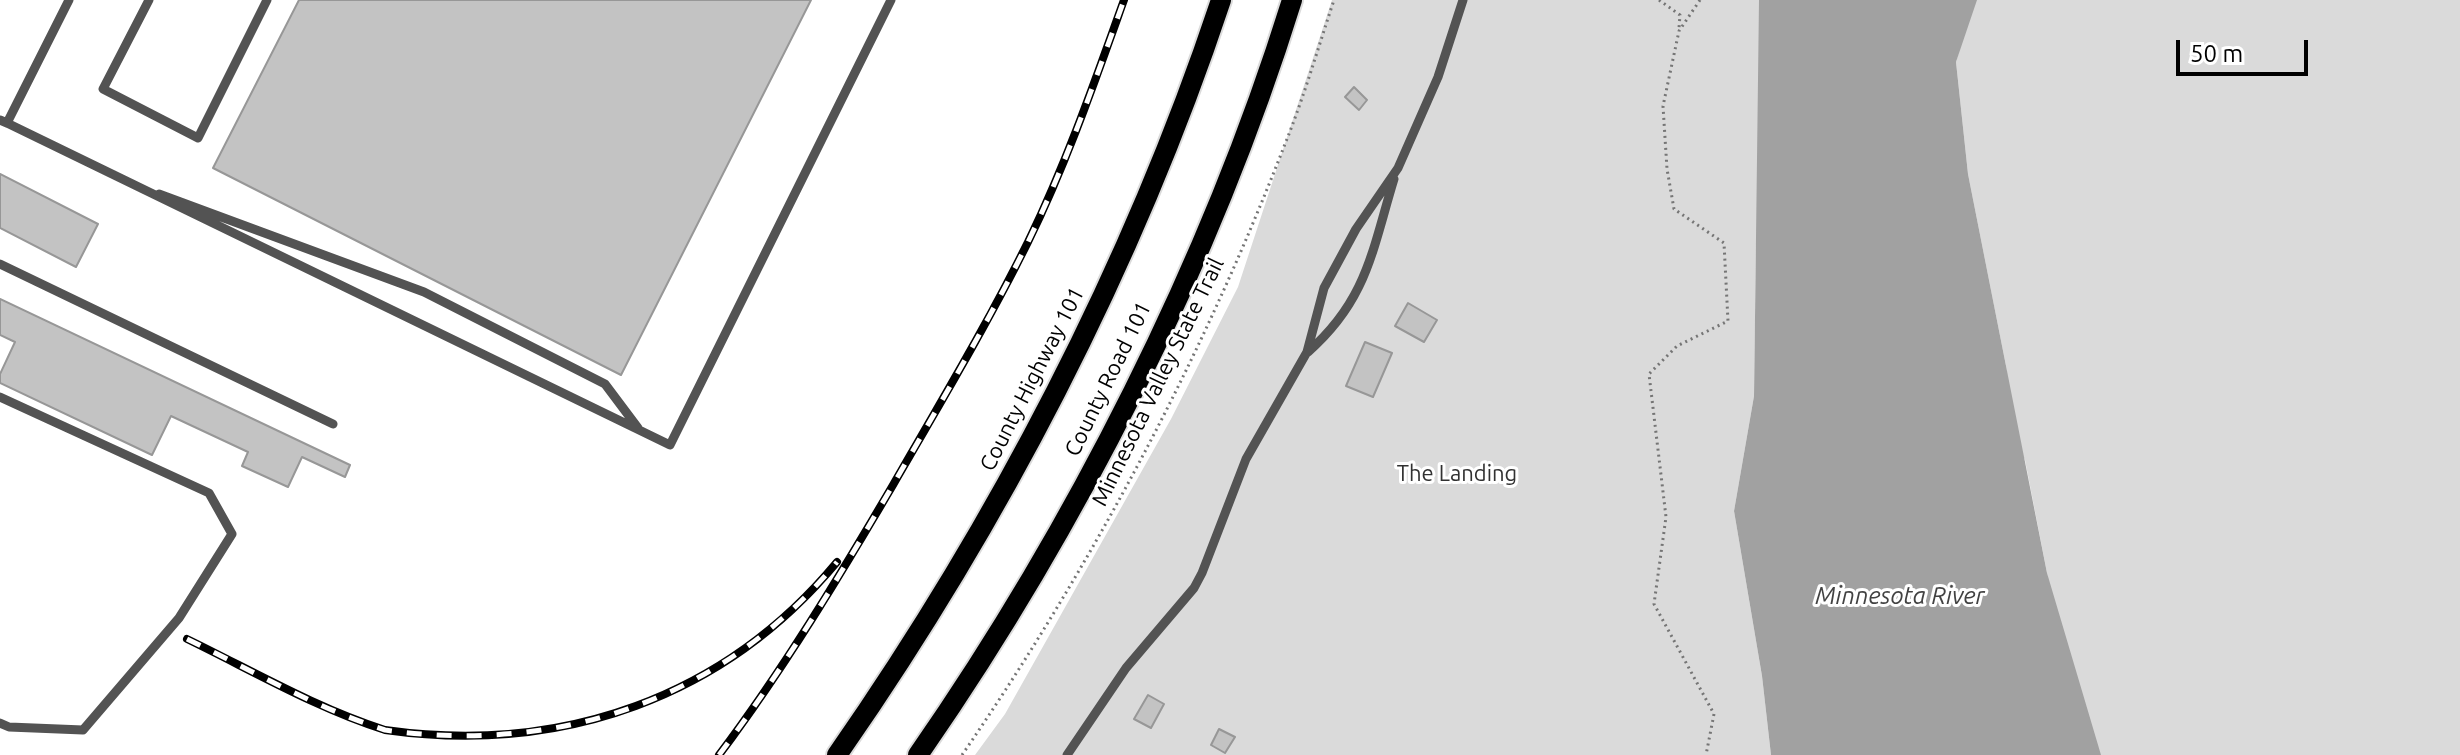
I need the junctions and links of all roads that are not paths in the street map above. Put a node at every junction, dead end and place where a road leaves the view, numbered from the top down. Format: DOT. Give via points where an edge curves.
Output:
graph roads {
  1 [pos="69,0"];
  2 [pos="149,0"];
  3 [pos="267,0"];
  4 [pos="891,0"];
  5 [pos="1221,0"];
  6 [pos="1292,0"];
  7 [pos="1463,0"];
  8 [pos="3,121"];
  9 [pos="1398,168"];
  10 [pos="125,183"];
  11 [pos="0,264"];
  12 [pos="1307,352"];
  13 [pos="0,397"];
  14 [pos="333,424"];
  15 [pos="640,430"];
  16 [pos="0,723"];
  17 [pos="837,755"];
  18 [pos="918,755"];
  19 [pos="1067,755"];
  1 -- 8 [label="lane"];
  2 -- 3 [label="lane" via="103,89 198,138"];
  4 -- 15 [label="lane" via="670,445"];
  5 -- 17 [label="main road, County Highway 101" via="1141,208 1051,400 945,588"];
  6 -- 18 [label="main road, County Road 101" via="1216,204 1132,390 1006,620"];
  7 -- 9 [label="lane" via="1438,77"];
  8 -- 10 [label="lane"];
  9 -- 12 [label="lane" via="1324,288"];
  9 -- 12 [label="lane" via="1360,290 1350,308"];
  10 -- 15 [label="lane"];
  10 -- 15 [label="lane" via="211,210 424,292 605,384"];
  11 -- 14 [label="lane"];
  12 -- 19 [label="lane" via="1246,459 1194,588 1126,668"];
  13 -- 16 [label="lane" via="209,493 232,534 179,618 83,730"];
}
